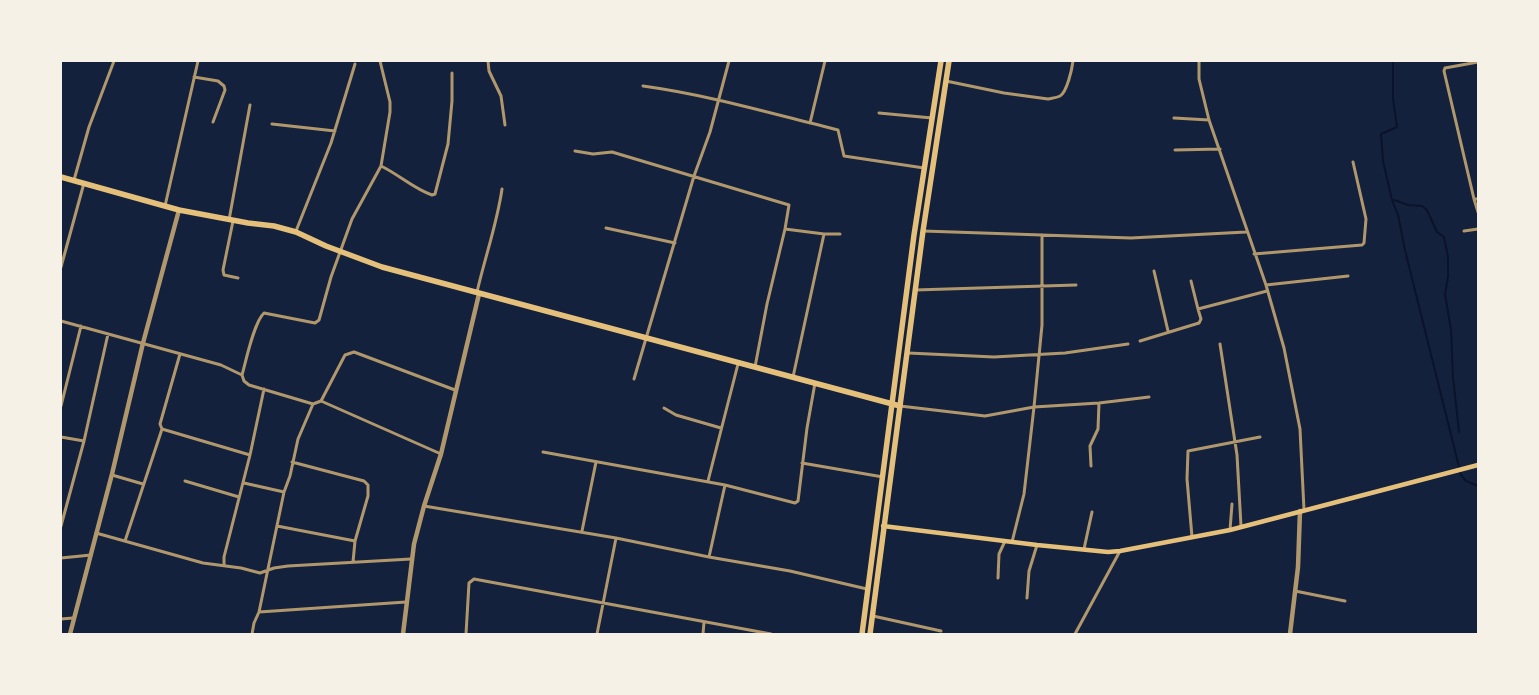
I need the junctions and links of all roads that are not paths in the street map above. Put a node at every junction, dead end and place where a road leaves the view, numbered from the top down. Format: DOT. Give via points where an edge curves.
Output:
graph roads {
  1 [pos="114,61"];
  2 [pos="198,61"];
  3 [pos="380,61"];
  4 [pos="488,61"];
  5 [pos="729,61"];
  6 [pos="826,61"];
  7 [pos="941,61"];
  8 [pos="949,61"];
  9 [pos="1073,61"];
  10 [pos="1199,61"];
  11 [pos="1478,62"];
  12 [pos="355,64"];
  13 [pos="452,73"];
  14 [pos="194,77"];
  15 [pos="946,81"];
  16 [pos="643,86"];
  17 [pos="719,100"];
  18 [pos="250,105"];
  19 [pos="879,113"];
  20 [pos="933,118"];
  21 [pos="1174,118"];
  22 [pos="1209,120"];
  23 [pos="214,122"];
  24 [pos="810,123"];
  25 [pos="272,124"];
  26 [pos="505,125"];
  27 [pos="335,131"];
  28 [pos="1220,149"];
  29 [pos="1174,150"];
  30 [pos="575,152"];
  31 [pos="1353,162"];
  32 [pos="380,166"];
  33 [pos="924,169"];
  34 [pos="694,176"];
  35 [pos="61,177"];
  36 [pos="74,180"];
  37 [pos="84,184"];
  38 [pos="502,189"];
  39 [pos="1476,199"];
  40 [pos="165,206"];
  41 [pos="179,210"];
  42 [pos="1478,212"];
  43 [pos="231,220"];
  44 [pos="606,228"];
  45 [pos="786,229"];
  46 [pos="1478,229"];
  47 [pos="923,231"];
  48 [pos="296,232"];
  49 [pos="1246,232"];
  50 [pos="1464,232"];
  51 [pos="824,234"];
  52 [pos="840,234"];
  53 [pos="1042,235"];
  54 [pos="676,243"];
  55 [pos="340,252"];
  56 [pos="1254,254"];
  57 [pos="61,267"];
  58 [pos="1154,271"];
  59 [pos="1348,276"];
  60 [pos="238,278"];
  61 [pos="1191,282"];
  62 [pos="1076,285"];
  63 [pos="1266,285"];
  64 [pos="1042,288"];
  65 [pos="915,290"];
  66 [pos="1267,291"];
  67 [pos="478,293"];
  68 [pos="1198,309"];
  69 [pos="61,321"];
  70 [pos="82,326"];
  71 [pos="1168,331"];
  72 [pos="108,334"];
  73 [pos="646,338"];
  74 [pos="1140,341"];
  75 [pos="143,343"];
  76 [pos="1128,344"];
  77 [pos="1220,344"];
  78 [pos="907,353"];
  79 [pos="180,354"];
  80 [pos="1039,355"];
  81 [pos="738,364"];
  82 [pos="755,368"];
  83 [pos="242,375"];
  84 [pos="793,377"];
  85 [pos="634,379"];
  86 [pos="815,383"];
  87 [pos="264,389"];
  88 [pos="455,390"];
  89 [pos="1149,397"];
  90 [pos="321,401"];
  91 [pos="1099,403"];
  92 [pos="313,404"];
  93 [pos="893,404"];
  94 [pos="61,406"];
  95 [pos="900,406"];
  96 [pos="1034,407"];
  97 [pos="664,408"];
  98 [pos="721,428"];
  99 [pos="162,429"];
  100 [pos="61,436"];
  101 [pos="1260,437"];
  102 [pos="84,442"];
  103 [pos="1235,442"];
  104 [pos="543,452"];
  105 [pos="441,454"];
  106 [pos="250,455"];
  107 [pos="292,462"];
  108 [pos="596,462"];
  109 [pos="802,463"];
  110 [pos="1478,465"];
  111 [pos="1091,466"];
  112 [pos="112,474"];
  113 [pos="884,477"];
  114 [pos="185,481"];
  115 [pos="708,481"];
  116 [pos="244,483"];
  117 [pos="143,484"];
  118 [pos="725,485"];
  119 [pos="284,492"];
  120 [pos="239,498"];
  121 [pos="1232,504"];
  122 [pos="424,506"];
  123 [pos="1302,510"];
  124 [pos="1092,512"];
  125 [pos="61,526"];
  126 [pos="277,526"];
  127 [pos="883,526"];
  128 [pos="1241,526"];
  129 [pos="1230,530"];
  130 [pos="582,531"];
  131 [pos="96,532"];
  132 [pos="1192,537"];
  133 [pos="616,538"];
  134 [pos="125,541"];
  135 [pos="355,541"];
  136 [pos="1005,541"];
  137 [pos="1012,542"];
  138 [pos="1037,546"];
  139 [pos="1083,550"];
  140 [pos="1120,551"];
  141 [pos="91,555"];
  142 [pos="709,557"];
  143 [pos="61,558"];
  144 [pos="411,559"];
  145 [pos="353,562"];
  146 [pos="224,565"];
  147 [pos="267,572"];
  148 [pos="998,578"];
  149 [pos="868,589"];
  150 [pos="1295,591"];
  151 [pos="1027,598"];
  152 [pos="406,602"];
  153 [pos="1344,602"];
  154 [pos="604,603"];
  155 [pos="259,612"];
  156 [pos="873,616"];
  157 [pos="73,618"];
  158 [pos="61,619"];
  159 [pos="704,622"];
  160 [pos="941,631"];
  161 [pos="70,634"];
  162 [pos="252,634"];
  163 [pos="403,634"];
  164 [pos="466,634"];
  165 [pos="597,634"];
  166 [pos="702,634"];
  167 [pos="771,634"];
  168 [pos="862,634"];
  169 [pos="870,634"];
  170 [pos="1075,634"];
  171 [pos="1290,634"];
  1 -- 36 [label="street"];
  2 -- 14 [label="street"];
  3 -- 32 [label="street" via="390,112"];
  4 -- 26 [label="street" via="489,71 501,96"];
  5 -- 17 [label="street"];
  6 -- 24 [label="street"];
  7 -- 20 [label="highway"];
  8 -- 15 [label="highway"];
  9 -- 15 [label="street" via="1065,92 1055,98 1004,93"];
  10 -- 22 [label="street" via="1199,79"];
  11 -- 39 [label="street" via="1444,69"];
  12 -- 27 [label="street"];
  13 -- 32 [label="street" via="448,144 435,194 426,193"];
  14 -- 23 [label="street" via="218,81 224,86"];
  14 -- 40 [label="street"];
  15 -- 47 [label="highway"];
  16 -- 17 [label="street"];
  17 -- 24 [label="street"];
  17 -- 34 [label="street"];
  18 -- 43 [label="street"];
  19 -- 20 [label="street"];
  20 -- 33 [label="highway"];
  21 -- 22 [label="street"];
  22 -- 28 [label="street"];
  24 -- 33 [label="street" via="838,130 842,153 848,157"];
  25 -- 27 [label="street"];
  27 -- 48 [label="street"];
  28 -- 29 [label="street"];
  28 -- 49 [label="street"];
  30 -- 34 [label="street" via="612,152"];
  31 -- 56 [label="street" via="1366,219 1362,245"];
  32 -- 55 [label="street" via="352,219"];
  33 -- 93 [label="highway"];
  34 -- 45 [label="street" via="787,203 790,207"];
  34 -- 54 [label="street"];
  35 -- 36 [label="highway"];
  36 -- 37 [label="highway"];
  37 -- 40 [label="highway"];
  37 -- 57 [label="street"];
  38 -- 67 [label="street"];
  39 -- 42 [label="street"];
  40 -- 41 [label="highway"];
  41 -- 43 [label="highway"];
  41 -- 75 [label="street"];
  43 -- 48 [label="highway"];
  43 -- 60 [label="street" via="223,273"];
  44 -- 54 [label="street"];
  45 -- 51 [label="street"];
  45 -- 82 [label="street"];
  46 -- 50 [label="street"];
  47 -- 53 [label="street"];
  47 -- 65 [label="highway"];
  48 -- 55 [label="highway"];
  49 -- 53 [label="street" via="1131,238"];
  49 -- 56 [label="street"];
  51 -- 52 [label="street"];
  51 -- 84 [label="street"];
  53 -- 64 [label="street"];
  54 -- 73 [label="street"];
  55 -- 67 [label="highway"];
  55 -- 83 [label="street" via="318,322 262,314"];
  56 -- 63 [label="street"];
  58 -- 71 [label="street"];
  59 -- 63 [label="street"];
  61 -- 68 [label="street"];
  62 -- 64 [label="street"];
  63 -- 66 [label="street"];
  64 -- 65 [label="street"];
  64 -- 80 [label="street"];
  65 -- 78 [label="highway"];
  66 -- 68 [label="street"];
  66 -- 123 [label="street" via="1295,396 1300,429"];
  67 -- 73 [label="highway"];
  67 -- 88 [label="street"];
  68 -- 71 [label="street" via="1200,322"];
  69 -- 70 [label="street"];
  70 -- 72 [label="street"];
  70 -- 94 [label="street"];
  71 -- 74 [label="street"];
  72 -- 75 [label="street"];
  72 -- 102 [label="street"];
  73 -- 81 [label="highway"];
  73 -- 85 [label="street"];
  75 -- 79 [label="street"];
  75 -- 112 [label="street"];
  76 -- 80 [label="street"];
  77 -- 103 [label="street"];
  78 -- 80 [label="street" via="994,357"];
  78 -- 95 [label="highway"];
  79 -- 83 [label="street" via="221,365"];
  79 -- 99 [label="street" via="160,424"];
  80 -- 96 [label="street"];
  81 -- 82 [label="highway"];
  81 -- 98 [label="street"];
  82 -- 84 [label="highway"];
  83 -- 87 [label="street" via="250,385"];
  84 -- 86 [label="highway"];
  86 -- 93 [label="highway"];
  86 -- 109 [label="street"];
  87 -- 92 [label="street"];
  87 -- 106 [label="street"];
  88 -- 90 [label="street" via="354,352 345,355"];
  88 -- 105 [label="street"];
  89 -- 91 [label="street"];
  90 -- 92 [label="street"];
  90 -- 105 [label="street"];
  91 -- 96 [label="street"];
  91 -- 111 [label="street" via="1098,429 1090,446"];
  92 -- 107 [label="street"];
  93 -- 95 [label="highway"];
  93 -- 113 [label="highway"];
  95 -- 96 [label="street" via="985,416"];
  95 -- 127 [label="highway"];
  96 -- 137 [label="street" via="1024,494"];
  97 -- 98 [label="street" via="676,415"];
  98 -- 115 [label="street"];
  99 -- 106 [label="street"];
  99 -- 117 [label="street"];
  100 -- 102 [label="street"];
  101 -- 103 [label="street"];
  102 -- 125 [label="street"];
  103 -- 128 [label="street"];
  103 -- 132 [label="street" via="1187,453"];
  104 -- 108 [label="street"];
  105 -- 122 [label="street"];
  106 -- 116 [label="street"];
  107 -- 119 [label="street"];
  107 -- 135 [label="street" via="368,484 368,496"];
  108 -- 115 [label="street"];
  108 -- 130 [label="street"];
  109 -- 113 [label="street"];
  109 -- 118 [label="street" via="798,501 795,503"];
  110 -- 123 [label="main road"];
  112 -- 117 [label="street"];
  112 -- 131 [label="street"];
  113 -- 149 [label="highway"];
  114 -- 120 [label="street"];
  115 -- 118 [label="street"];
  116 -- 119 [label="street"];
  116 -- 120 [label="street"];
  117 -- 134 [label="street"];
  118 -- 142 [label="street"];
  119 -- 126 [label="street"];
  120 -- 146 [label="street"];
  121 -- 129 [label="street"];
  122 -- 130 [label="street"];
  122 -- 144 [label="street"];
  123 -- 128 [label="main road"];
  123 -- 150 [label="street"];
  124 -- 139 [label="street"];
  126 -- 135 [label="street"];
  126 -- 147 [label="street"];
  127 -- 136 [label="main road"];
  127 -- 156 [label="highway"];
  128 -- 129 [label="main road"];
  129 -- 132 [label="main road"];
  130 -- 133 [label="street"];
  131 -- 134 [label="street"];
  131 -- 141 [label="street"];
  132 -- 140 [label="main road"];
  133 -- 142 [label="street"];
  133 -- 154 [label="street"];
  134 -- 146 [label="street" via="203,563"];
  135 -- 145 [label="street"];
  136 -- 137 [label="main road"];
  136 -- 148 [label="street" via="999,554"];
  137 -- 138 [label="main road"];
  138 -- 139 [label="main road"];
  138 -- 151 [label="street" via="1029,571"];
  139 -- 140 [label="main road"];
  140 -- 170 [label="street"];
  141 -- 143 [label="street"];
  141 -- 157 [label="street"];
  142 -- 149 [label="street"];
  144 -- 145 [label="street"];
  144 -- 152 [label="street"];
  145 -- 147 [label="street" via="281,567"];
  146 -- 147 [label="street"];
  147 -- 155 [label="street"];
  149 -- 168 [label="highway"];
  150 -- 153 [label="street"];
  150 -- 171 [label="street"];
  152 -- 155 [label="street"];
  152 -- 163 [label="street"];
  154 -- 159 [label="street"];
  154 -- 164 [label="street" via="472,580 469,583"];
  154 -- 165 [label="street"];
  155 -- 162 [label="street"];
  156 -- 160 [label="street"];
  156 -- 169 [label="highway"];
  157 -- 158 [label="street"];
  157 -- 161 [label="street"];
  159 -- 166 [label="street"];
  159 -- 167 [label="street"];
}
